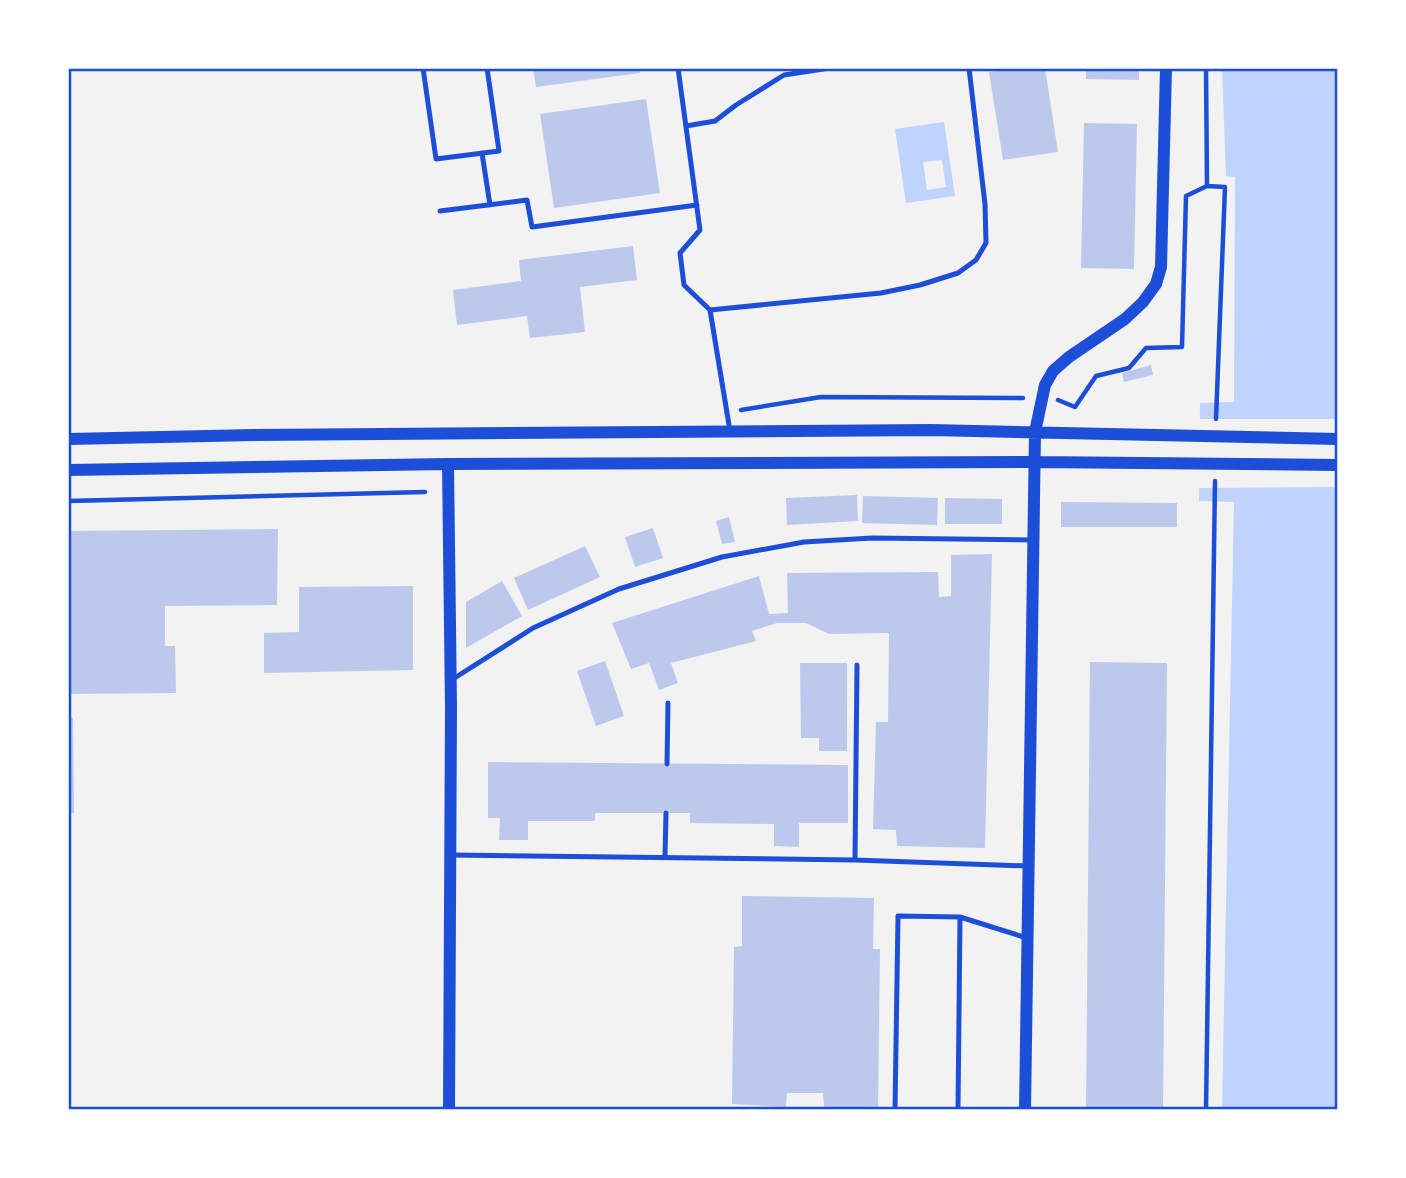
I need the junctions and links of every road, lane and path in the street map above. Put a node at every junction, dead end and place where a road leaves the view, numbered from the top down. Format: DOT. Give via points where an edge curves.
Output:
graph roads {
  1 [pos="423,68"];
  2 [pos="487,68"];
  3 [pos="678,68"];
  4 [pos="830,68"];
  5 [pos="969,68"];
  6 [pos="1166,68"];
  7 [pos="1206,68"];
  8 [pos="686,127"];
  9 [pos="482,153"];
  10 [pos="490,205"];
  11 [pos="697,205"];
  12 [pos="440,211"];
  13 [pos="710,310"];
  14 [pos="1023,398"];
  15 [pos="1216,409"];
  16 [pos="727,412"];
  17 [pos="730,431"];
  18 [pos="1035,432"];
  19 [pos="68,439"];
  20 [pos="1338,439"];
  21 [pos="1035,462"];
  22 [pos="448,464"];
  23 [pos="1338,465"];
  24 [pos="68,470"];
  25 [pos="425,492"];
  26 [pos="68,500"];
  27 [pos="1215,511"];
  28 [pos="1033,540"];
  29 [pos="857,665"];
  30 [pos="451,681"];
  31 [pos="668,703"];
  32 [pos="667,764"];
  33 [pos="666,813"];
  34 [pos="450,855"];
  35 [pos="665,856"];
  36 [pos="855,860"];
  37 [pos="1028,866"];
  38 [pos="960,917"];
  39 [pos="1027,938"];
  40 [pos="449,1110"];
  41 [pos="895,1110"];
  42 [pos="958,1110"];
  43 [pos="1025,1110"];
  44 [pos="1206,1110"];
  1 -- 9 [label="lane" via="436,159"];
  2 -- 9 [label="lane" via="499,151"];
  3 -- 8 [label="lane"];
  4 -- 8 [label="lane" via="784,75 715,121"];
  5 -- 13 [label="lane" via="985,204 986,243 976,260 958,273 920,285"];
  6 -- 18 [label="street" via="1161,267 1156,284 1125,318 1053,370 1045,385"];
  7 -- 15 [label="path" via="1207,186 1225,187"];
  8 -- 11 [label="lane"];
  9 -- 10 [label="lane"];
  10 -- 11 [label="lane" via="527,200 532,227"];
  10 -- 12 [label="lane"];
  11 -- 13 [label="lane" via="700,230 680,253 684,285"];
  13 -- 16 [label="lane"];
  14 -- 16 [label="path" via="821,397"];
  16 -- 17 [label="lane"];
  17 -- 18 [label="street"];
  17 -- 19 [label="street"];
  18 -- 20 [label="street"];
  18 -- 21 [label="street"];
  21 -- 22 [label="street"];
  21 -- 23 [label="street"];
  21 -- 28 [label="street"];
  22 -- 24 [label="street"];
  22 -- 30 [label="street"];
  25 -- 26 [label="path"];
  27 -- 44 [label="path"];
  28 -- 30 [label="lane" via="858,539 804,542 722,557 619,589 533,628"];
  28 -- 37 [label="street"];
  29 -- 36 [label="lane"];
  30 -- 34 [label="street"];
  31 -- 32 [label="lane"];
  33 -- 35 [label="lane"];
  34 -- 35 [label="lane"];
  34 -- 40 [label="street"];
  35 -- 36 [label="lane"];
  36 -- 37 [label="lane"];
  37 -- 39 [label="street"];
  38 -- 39 [label="lane"];
  38 -- 41 [label="lane" via="898,916"];
  38 -- 42 [label="lane"];
  39 -- 43 [label="street"];
}
